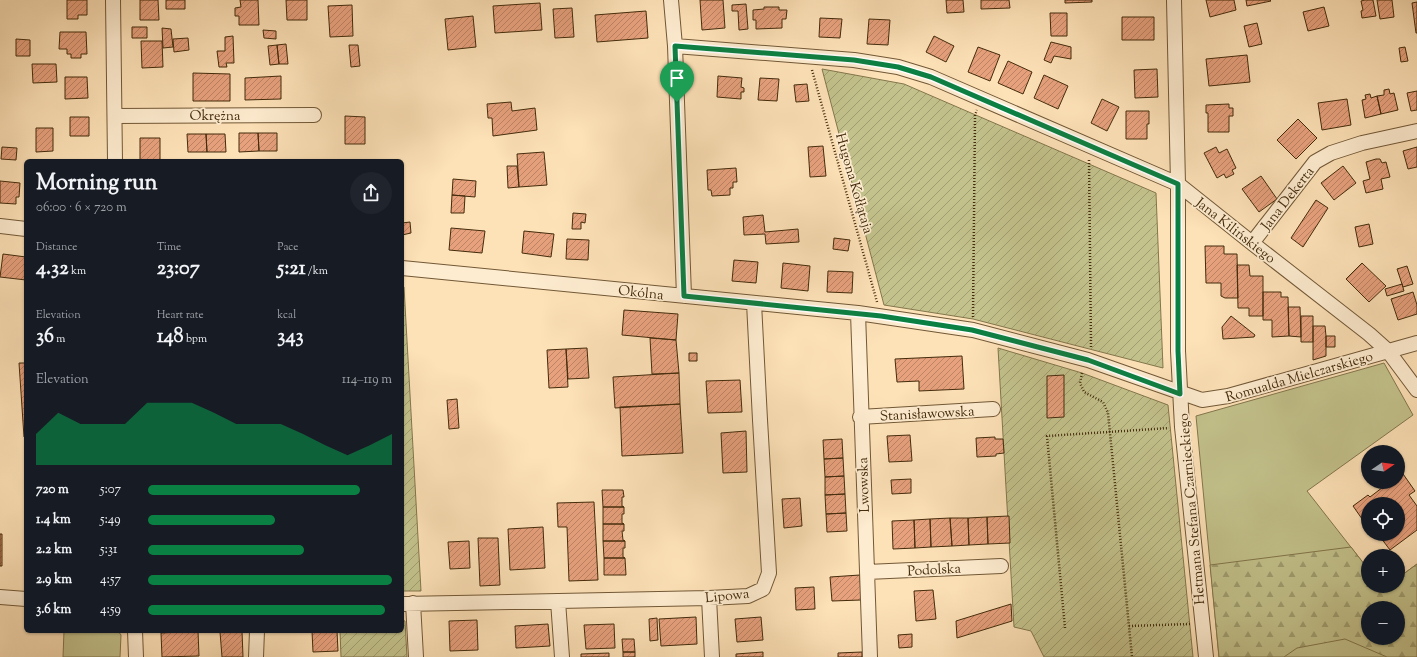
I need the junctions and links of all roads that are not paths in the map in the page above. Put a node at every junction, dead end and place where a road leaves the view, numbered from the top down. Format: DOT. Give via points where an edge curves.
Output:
graph roads {
  1 [pos="113,0"];
  2 [pos="671,0"];
  3 [pos="1174,0"];
  4 [pos="675,46"];
  5 [pos="314,115"];
  6 [pos="115,116"];
  7 [pos="1417,131"];
  8 [pos="115,159"];
  9 [pos="1178,184"];
  10 [pos="0,226"];
  11 [pos="24,229"];
  12 [pos="1252,243"];
  13 [pos="404,268"];
  14 [pos="684,296"];
  15 [pos="754,303"];
  16 [pos="858,313"];
  17 [pos="1417,343"];
  18 [pos="1388,351"];
  19 [pos="1417,390"];
  20 [pos="1180,394"];
  21 [pos="993,409"];
  22 [pos="860,417"];
  23 [pos="1001,566"];
  24 [pos="867,572"];
  25 [pos="0,597"];
  26 [pos="708,598"];
  27 [pos="24,599"];
  28 [pos="558,601"];
  29 [pos="407,603"];
  30 [pos="135,633"];
  31 [pos="257,633"];
  32 [pos="136,657"];
  33 [pos="256,657"];
  34 [pos="416,657"];
  35 [pos="562,657"];
  36 [pos="712,657"];
  37 [pos="870,657"];
  38 [pos="1206,657"];
  1 -- 6 [label="street"];
  2 -- 4 [label="street"];
  3 -- 9 [label="street, Hetmana Stefana Czarnieckiego"];
  4 -- 9 [label="street, Jana Kilińskiego" via="854,60 898,67 931,77"];
  4 -- 14 [label="street"];
  5 -- 6 [label="street, Okrężna"];
  6 -- 8 [label="street"];
  7 -- 12 [label="street, Jana Dekerta" via="1362,143 1315,162"];
  9 -- 12 [label="street, Jana Kilińskiego"];
  9 -- 20 [label="street, Hetmana Stefana Czarnieckiego"];
  10 -- 11 [label="street"];
  12 -- 18 [label="street, Jana Kilińskiego"];
  13 -- 14 [label="street, Okólna"];
  14 -- 15 [label="street, Okólna"];
  15 -- 16 [label="street, Okólna"];
  15 -- 26 [label="street, Lipowa" via="769,573 763,589 748,596"];
  16 -- 20 [label="street, Okólna" via="972,330 1088,360"];
  16 -- 22 [label="street, Lwowska"];
  17 -- 18 [label="street, Romualda Mielczarskiego"];
  18 -- 19 [label="street, Jana Kilińskiego"];
  18 -- 20 [label="street, Romualda Mielczarskiego" via="1217,399 1202,400"];
  20 -- 38 [label="street, Hetmana Stefana Czarnieckiego"];
  21 -- 22 [label="street, Stanisławowska"];
  22 -- 24 [label="street, Lwowska"];
  23 -- 24 [label="street, Podolska"];
  24 -- 37 [label="street, Lwowska"];
  25 -- 27 [label="street"];
  26 -- 28 [label="street, Lipowa"];
  26 -- 36 [label="street"];
  28 -- 29 [label="street, Lipowa"];
  28 -- 35 [label="street"];
  29 -- 34 [label="street"];
  30 -- 32 [label="street"];
  31 -- 33 [label="street"];
}
